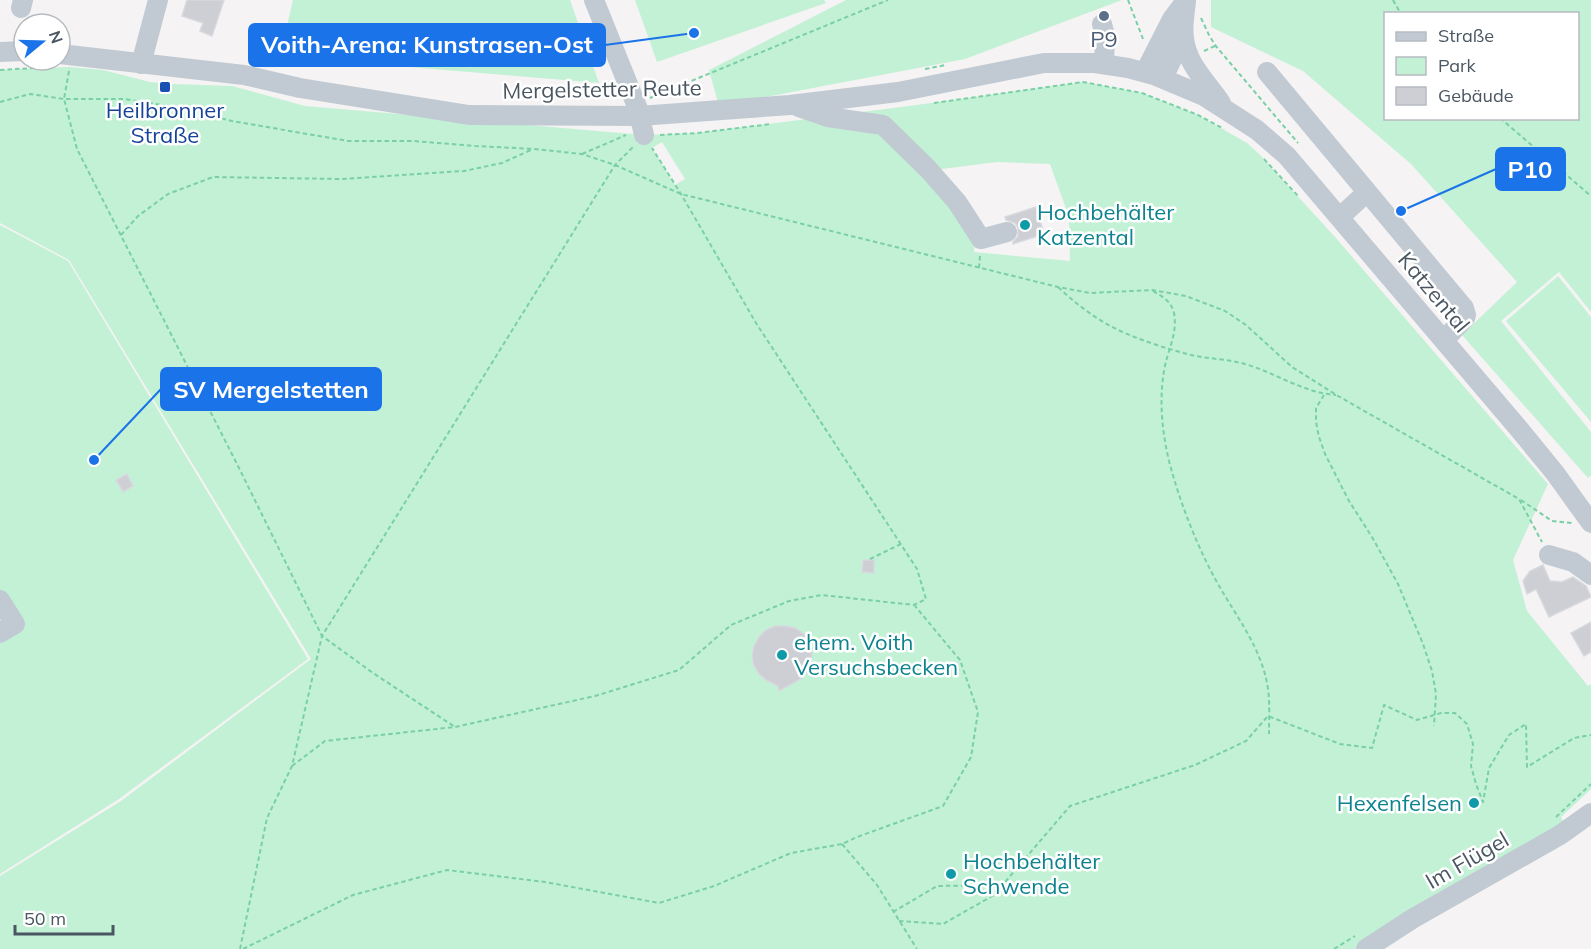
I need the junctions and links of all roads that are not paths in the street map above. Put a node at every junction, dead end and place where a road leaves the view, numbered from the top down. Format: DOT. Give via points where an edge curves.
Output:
graph roads {
  1 [pos="158,0"];
  2 [pos="594,0"];
  3 [pos="1186,0"];
  4 [pos="1102,24"];
  5 [pos="1183,36"];
  6 [pos="72,60"];
  7 [pos="141,64"];
  8 [pos="1104,64"];
  9 [pos="1267,72"];
  10 [pos="1154,75"];
  11 [pos="790,105"];
  12 [pos="1225,108"];
  13 [pos="637,122"];
  14 [pos="1366,193"];
  15 [pos="1340,217"];
  16 [pos="1007,232"];
  17 [pos="1444,340"];
  18 [pos="1585,523"];
  19 [pos="1549,555"];
  20 [pos="1591,575"];
  21 [pos="0,600"];
  22 [pos="0,633"];
  23 [pos="1591,813"];
  24 [pos="1366,949"];
  1 -- 7 [label="street"];
  2 -- 13 [label="street"];
  3 -- 5 [label="street, Katzental"];
  3 -- 10 [label="street, Katzental" via="1172,19"];
  4 -- 8 [label="street"];
  5 -- 10 [label="street, Katzental"];
  5 -- 12 [label="street, Katzental" via="1192,64"];
  6 -- 7 [label="street, Mergelstetter Reute"];
  7 -- 13 [label="street, Mergelstetter Reute" via="244,75 469,115"];
  8 -- 10 [label="street, Mergelstetter Reute"];
  8 -- 11 [label="street, Mergelstetter Reute" via="1044,63 898,92"];
  9 -- 14 [label="street"];
  10 -- 12 [label="street, Katzental"];
  11 -- 13 [label="street, Mergelstetter Reute"];
  11 -- 16 [label="street" via="828,117 882,125 957,202 981,239"];
  12 -- 15 [label="street, Katzental" via="1279,148"];
  14 -- 15 [label="street"];
  14 -- 17 [label="street" via="1464,308 1465,318"];
  15 -- 17 [label="street, Katzental"];
  17 -- 18 [label="street, Katzental" via="1526,438"];
  19 -- 20 [label="street" via="1573,562"];
  21 -- 22 [label="street" via="15,624"];
  23 -- 24 [label="street, Im Flügel"];
}
